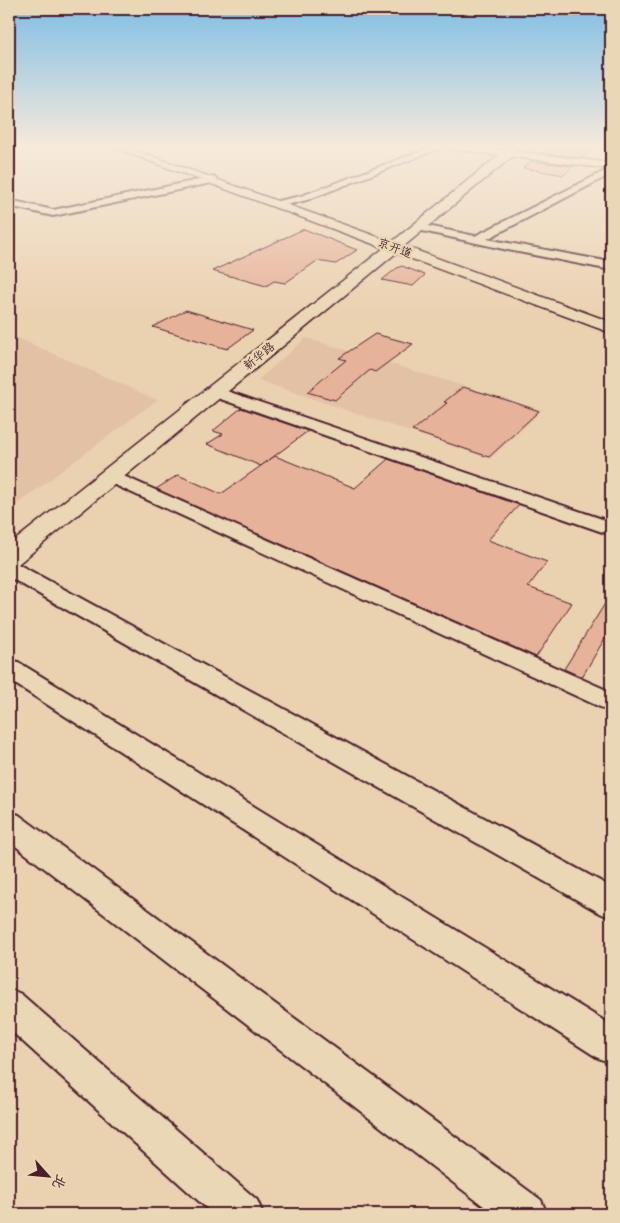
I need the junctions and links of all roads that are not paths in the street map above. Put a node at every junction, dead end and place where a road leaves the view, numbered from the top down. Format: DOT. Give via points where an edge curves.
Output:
graph roads {
  1 [pos="13,204"];
  2 [pos="100,204"];
  3 [pos="277,204"];
  4 [pos="447,204"];
  5 [pos="548,204"];
  6 [pos="418,227"];
  7 [pos="477,240"];
  8 [pos="394,247"];
  9 [pos="611,266"];
  10 [pos="611,328"];
  11 [pos="215,392"];
  12 [pos="110,476"];
  13 [pos="611,529"];
  14 [pos="9,558"];
  15 [pos="9,568"];
  16 [pos="9,668"];
  17 [pos="611,703"];
  18 [pos="9,824"];
  19 [pos="611,903"];
  20 [pos="9,1006"];
  21 [pos="611,1045"];
  22 [pos="243,1214"];
  23 [pos="527,1214"];
  1 -- 2 [label="street" via="53,214"];
  3 -- 8 [label="main road, 京开道"];
  4 -- 6 [label="main road, 新华路"];
  5 -- 7 [label="street"];
  6 -- 7 [label="street"];
  6 -- 8 [label="main road, 新华路"];
  7 -- 9 [label="street"];
  8 -- 10 [label="main road, 京开道"];
  8 -- 11 [label="main road, 新华路"];
  11 -- 12 [label="main road, 新华路"];
  11 -- 13 [label="street"];
  12 -- 14 [label="main road, 新华路"];
  12 -- 17 [label="street"];
  15 -- 19 [label="street"];
  16 -- 21 [label="street"];
  18 -- 23 [label="street"];
  20 -- 22 [label="street"];
}
